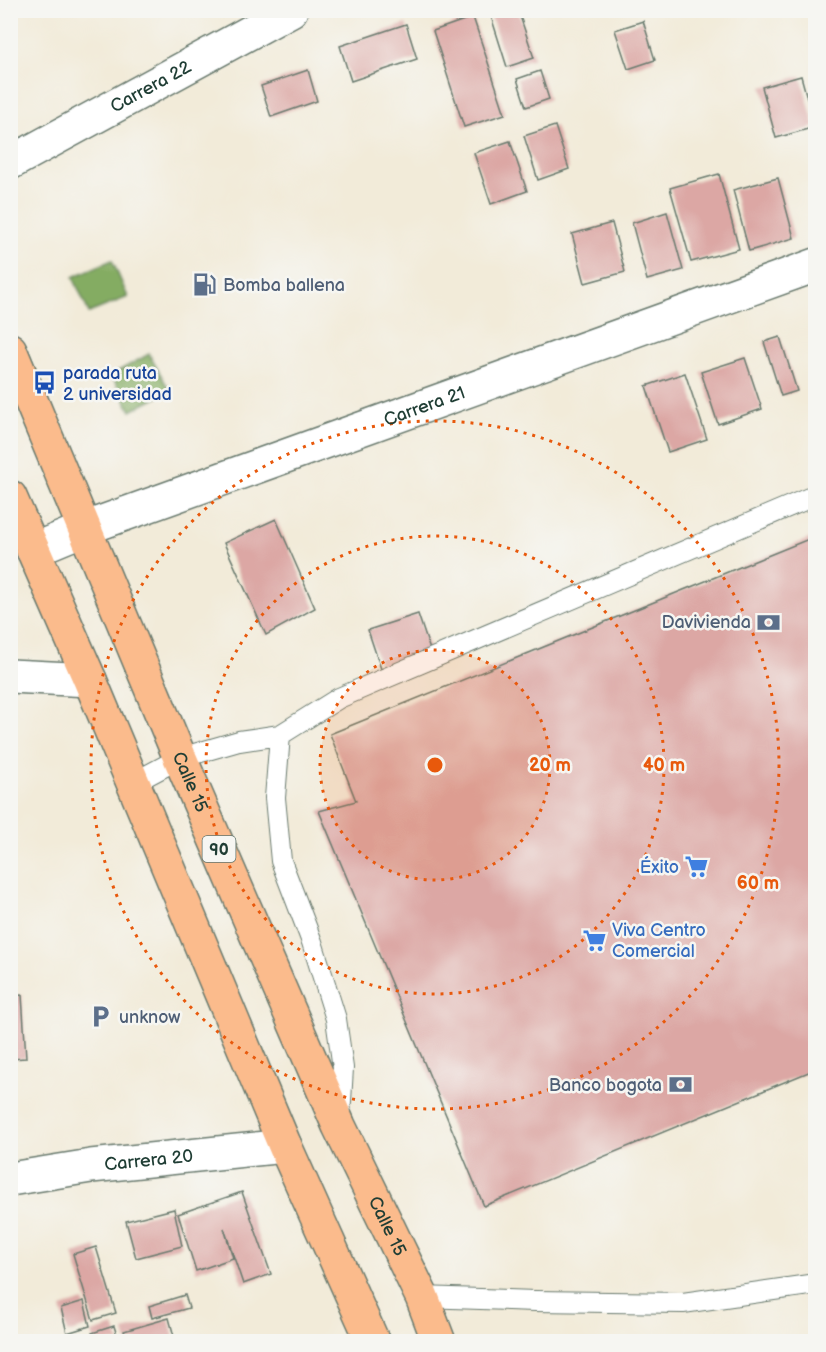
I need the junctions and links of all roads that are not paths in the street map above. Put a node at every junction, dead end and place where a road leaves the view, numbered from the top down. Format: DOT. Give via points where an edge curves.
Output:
graph roads {
  1 [pos="291,10"];
  2 [pos="10,163"];
  3 [pos="816,265"];
  4 [pos="10,350"];
  5 [pos="816,495"];
  6 [pos="10,497"];
  7 [pos="86,528"];
  8 [pos="22,544"];
  9 [pos="10,676"];
  10 [pos="90,680"];
  11 [pos="280,735"];
  12 [pos="180,758"];
  13 [pos="133,783"];
  14 [pos="339,1126"];
  15 [pos="285,1146"];
  16 [pos="10,1179"];
  17 [pos="816,1284"];
  18 [pos="422,1297"];
  19 [pos="373,1341"];
  20 [pos="439,1341"];
  1 -- 2 [label="street, Carrera 22"];
  3 -- 7 [label="street, Carrera 21"];
  4 -- 7 [label="highway, Calle 15 / 90"];
  5 -- 11 [label="lane" via="339,698"];
  6 -- 8 [label="highway"];
  7 -- 8 [label="street, Carrera 21"];
  7 -- 12 [label="highway, Calle 15 / 90"];
  8 -- 10 [label="highway"];
  9 -- 10 [label="street"];
  10 -- 13 [label="highway"];
  11 -- 12 [label="lane" via="239,741"];
  11 -- 14 [label="lane" via="275,798 281,861 336,1018 343,1068"];
  12 -- 13 [label="lane"];
  12 -- 14 [label="highway, Calle 15 / 90"];
  13 -- 15 [label="highway"];
  14 -- 18 [label="highway, Calle 15 / 90"];
  15 -- 16 [label="street, Carrera 20" via="91,1166"];
  15 -- 19 [label="highway"];
  17 -- 18 [label="lane" via="683,1303"];
  18 -- 20 [label="highway, Calle 15 / 90"];
}
